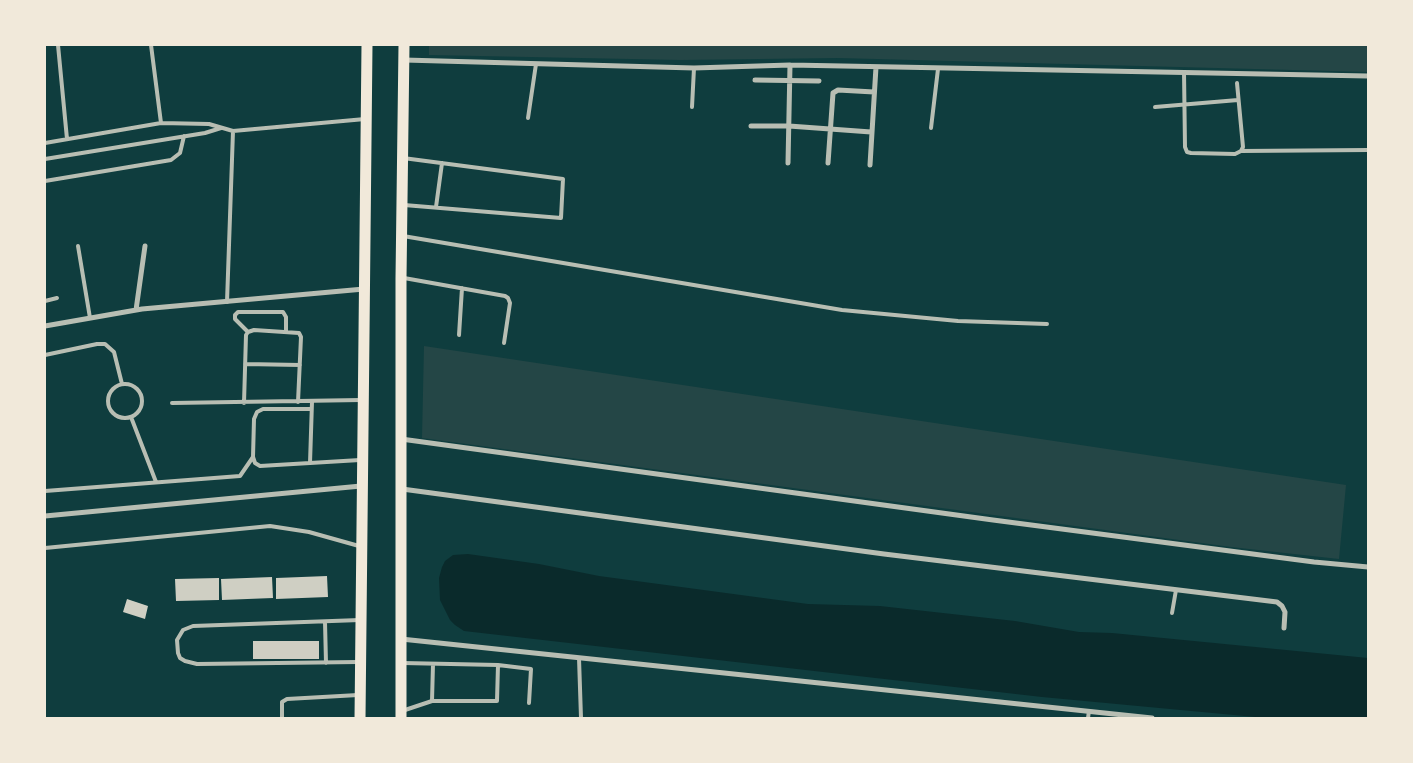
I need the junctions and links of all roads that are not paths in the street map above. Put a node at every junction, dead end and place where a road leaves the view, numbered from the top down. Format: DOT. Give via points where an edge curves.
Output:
graph roads {
  1 [pos="58,45"];
  2 [pos="152,45"];
  3 [pos="367,45"];
  4 [pos="404,45"];
  5 [pos="404,60"];
  6 [pos="536,64"];
  7 [pos="790,65"];
  8 [pos="876,67"];
  9 [pos="694,68"];
  10 [pos="938,69"];
  11 [pos="1184,72"];
  12 [pos="1368,76"];
  13 [pos="755,80"];
  14 [pos="790,81"];
  15 [pos="819,81"];
  16 [pos="1237,83"];
  17 [pos="874,92"];
  18 [pos="1238,100"];
  19 [pos="1184,103"];
  20 [pos="692,107"];
  21 [pos="1155,107"];
  22 [pos="367,118"];
  23 [pos="528,118"];
  24 [pos="161,123"];
  25 [pos="751,126"];
  26 [pos="789,126"];
  27 [pos="221,128"];
  28 [pos="830,128"];
  29 [pos="931,128"];
  30 [pos="233,131"];
  31 [pos="872,132"];
  32 [pos="184,136"];
  33 [pos="67,139"];
  34 [pos="45,143"];
  35 [pos="1368,150"];
  36 [pos="1241,151"];
  37 [pos="403,158"];
  38 [pos="45,159"];
  39 [pos="442,163"];
  40 [pos="788,163"];
  41 [pos="828,163"];
  42 [pos="870,166"];
  43 [pos="45,181"];
  44 [pos="403,205"];
  45 [pos="436,207"];
  46 [pos="403,236"];
  47 [pos="78,246"];
  48 [pos="145,246"];
  49 [pos="401,278"];
  50 [pos="462,288"];
  51 [pos="364,289"];
  52 [pos="57,298"];
  53 [pos="45,300"];
  54 [pos="227,302"];
  55 [pos="136,310"];
  56 [pos="90,318"];
  57 [pos="1047,324"];
  58 [pos="45,326"];
  59 [pos="286,331"];
  60 [pos="248,332"];
  61 [pos="459,335"];
  62 [pos="504,343"];
  63 [pos="45,355"];
  64 [pos="245,364"];
  65 [pos="300,365"];
  66 [pos="122,384"];
  67 [pos="363,400"];
  68 [pos="298,402"];
  69 [pos="312,402"];
  70 [pos="172,403"];
  71 [pos="244,403"];
  72 [pos="311,409"];
  73 [pos="131,417"];
  74 [pos="401,439"];
  75 [pos="253,457"];
  76 [pos="363,460"];
  77 [pos="310,463"];
  78 [pos="156,482"];
  79 [pos="362,486"];
  80 [pos="401,489"];
  81 [pos="45,491"];
  82 [pos="45,516"];
  83 [pos="362,546"];
  84 [pos="45,548"];
  85 [pos="1368,567"];
  86 [pos="1176,590"];
  87 [pos="1172,614"];
  88 [pos="361,620"];
  89 [pos="325,622"];
  90 [pos="1284,628"];
  91 [pos="400,639"];
  92 [pos="579,658"];
  93 [pos="360,662"];
  94 [pos="326,663"];
  95 [pos="401,663"];
  96 [pos="432,664"];
  97 [pos="498,665"];
  98 [pos="360,695"];
  99 [pos="432,701"];
  100 [pos="529,703"];
  101 [pos="1089,711"];
  102 [pos="401,715"];
  103 [pos="282,718"];
  104 [pos="360,718"];
  105 [pos="581,718"];
  106 [pos="1088,718"];
  107 [pos="1152,718"];
  1 -- 33 [label="lane"];
  2 -- 24 [label="lane"];
  3 -- 22 [label="main road"];
  4 -- 5 [label="main road"];
  5 -- 6 [label="street"];
  5 -- 37 [label="main road"];
  6 -- 9 [label="street"];
  6 -- 23 [label="lane"];
  7 -- 8 [label="street"];
  7 -- 9 [label="street"];
  7 -- 14 [label="street"];
  8 -- 10 [label="street"];
  8 -- 17 [label="street"];
  9 -- 20 [label="lane"];
  10 -- 11 [label="street"];
  10 -- 29 [label="lane"];
  11 -- 12 [label="street"];
  11 -- 19 [label="lane"];
  13 -- 14 [label="street"];
  14 -- 15 [label="street"];
  14 -- 26 [label="street"];
  16 -- 18 [label="lane"];
  17 -- 28 [label="street" via="835,90"];
  17 -- 31 [label="street"];
  18 -- 19 [label="lane"];
  18 -- 36 [label="lane"];
  19 -- 21 [label="lane"];
  19 -- 36 [label="lane" via="1186,152 1235,154"];
  22 -- 30 [label="lane"];
  22 -- 51 [label="main road"];
  24 -- 27 [label="lane" via="208,124"];
  24 -- 33 [label="lane"];
  25 -- 26 [label="street"];
  26 -- 28 [label="street"];
  26 -- 40 [label="street"];
  27 -- 30 [label="lane"];
  27 -- 32 [label="lane"];
  28 -- 31 [label="street"];
  28 -- 41 [label="street"];
  30 -- 54 [label="lane"];
  31 -- 42 [label="street"];
  32 -- 38 [label="lane"];
  32 -- 43 [label="lane" via="180,153 171,160"];
  33 -- 34 [label="lane"];
  35 -- 36 [label="lane"];
  37 -- 39 [label="lane"];
  37 -- 44 [label="main road"];
  39 -- 45 [label="lane"];
  39 -- 45 [label="lane" via="563,179 560,218"];
  44 -- 45 [label="lane"];
  44 -- 46 [label="main road"];
  46 -- 49 [label="main road"];
  46 -- 57 [label="lane" via="842,310 958,321"];
  47 -- 56 [label="lane"];
  48 -- 55 [label="street"];
  49 -- 50 [label="lane"];
  49 -- 74 [label="main road"];
  50 -- 61 [label="lane"];
  50 -- 62 [label="lane" via="508,298"];
  51 -- 54 [label="street"];
  51 -- 67 [label="main road"];
  52 -- 53 [label="lane"];
  54 -- 55 [label="street"];
  55 -- 56 [label="street"];
  56 -- 58 [label="street"];
  59 -- 60 [label="lane"];
  59 -- 60 [label="lane" via="283,312 238,312 235,319"];
  59 -- 65 [label="lane" via="299,333 301,337"];
  60 -- 64 [label="lane"];
  63 -- 66 [label="lane" via="105,344 114,352"];
  64 -- 65 [label="lane"];
  64 -- 71 [label="lane"];
  65 -- 68 [label="lane"];
  66 -- 73 [label="lane" via="136,388 142,398 140,409"];
  66 -- 73 [label="lane" via="111,391 108,406 115,415"];
  67 -- 69 [label="lane"];
  67 -- 76 [label="main road"];
  68 -- 69 [label="lane"];
  68 -- 71 [label="lane"];
  69 -- 72 [label="lane"];
  70 -- 71 [label="lane"];
  72 -- 75 [label="lane" via="264,409 256,412"];
  72 -- 77 [label="lane"];
  73 -- 78 [label="lane"];
  74 -- 80 [label="main road"];
  74 -- 85 [label="street" via="993,520"];
  75 -- 77 [label="lane" via="260,466"];
  75 -- 78 [label="lane" via="240,476"];
  76 -- 77 [label="lane"];
  76 -- 79 [label="main road"];
  78 -- 81 [label="lane"];
  79 -- 82 [label="street"];
  79 -- 83 [label="main road"];
  80 -- 86 [label="street"];
  80 -- 91 [label="main road"];
  83 -- 84 [label="lane" via="270,526"];
  83 -- 88 [label="main road"];
  86 -- 87 [label="lane"];
  86 -- 90 [label="street" via="1277,602 1285,612"];
  88 -- 89 [label="lane"];
  88 -- 93 [label="main road"];
  89 -- 94 [label="lane"];
  89 -- 94 [label="lane" via="193,626 182,630 177,646 184,662 197,664"];
  91 -- 92 [label="street"];
  91 -- 95 [label="main road"];
  92 -- 101 [label="street"];
  92 -- 105 [label="lane"];
  93 -- 94 [label="lane"];
  93 -- 98 [label="main road"];
  95 -- 96 [label="lane"];
  95 -- 102 [label="main road"];
  96 -- 97 [label="lane"];
  96 -- 99 [label="lane"];
  97 -- 99 [label="lane" via="497,701"];
  97 -- 100 [label="lane" via="531,669"];
  98 -- 103 [label="lane" via="287,699 282,702"];
  98 -- 104 [label="main road"];
  99 -- 102 [label="lane"];
  101 -- 106 [label="lane"];
  101 -- 107 [label="street"];
}
